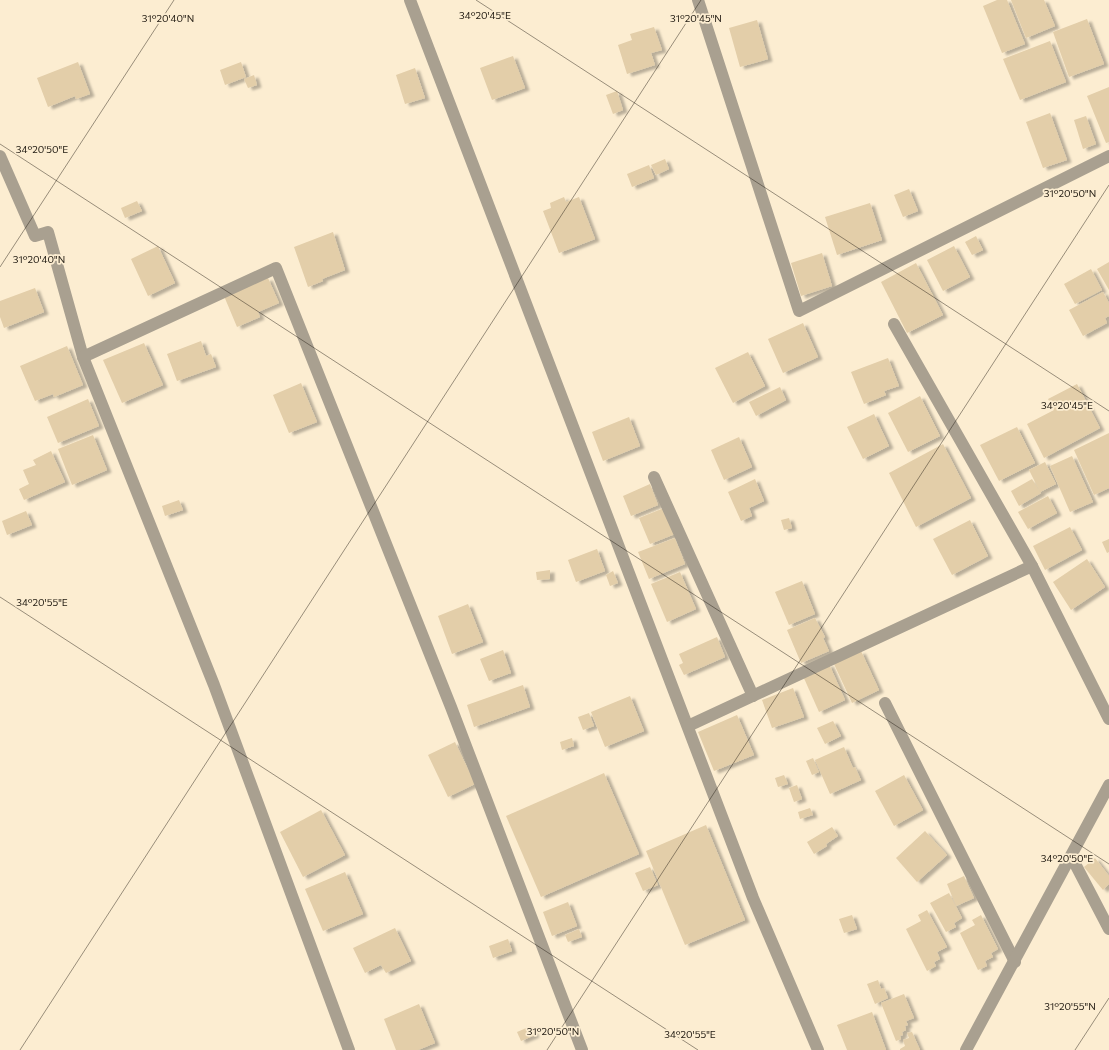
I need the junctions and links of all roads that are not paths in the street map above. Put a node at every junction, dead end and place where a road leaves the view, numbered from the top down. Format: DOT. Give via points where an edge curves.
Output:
graph roads {
  1 [pos="410,0"];
  2 [pos="698,0"];
  3 [pos="0,156"];
  4 [pos="1109,156"];
  5 [pos="894,324"];
  6 [pos="83,357"];
  7 [pos="654,477"];
  8 [pos="1032,566"];
  9 [pos="753,696"];
  10 [pos="886,703"];
  11 [pos="1109,719"];
  12 [pos="688,726"];
  13 [pos="1109,785"];
  14 [pos="1071,856"];
  15 [pos="1109,929"];
  16 [pos="1015,962"];
  17 [pos="349,1050"];
  18 [pos="582,1050"];
  19 [pos="818,1050"];
  20 [pos="966,1050"];
  1 -- 12 [label="street"];
  2 -- 4 [label="street" via="799,311"];
  3 -- 6 [label="street" via="36,236 48,232"];
  5 -- 8 [label="street"];
  6 -- 17 [label="street" via="214,685"];
  6 -- 18 [label="street" via="276,268 451,707"];
  7 -- 9 [label="street"];
  8 -- 9 [label="street"];
  8 -- 11 [label="street"];
  9 -- 12 [label="street"];
  10 -- 16 [label="street"];
  12 -- 19 [label="street" via="753,898"];
  13 -- 14 [label="street"];
  14 -- 15 [label="street"];
  14 -- 16 [label="street"];
  16 -- 20 [label="street"];
}
